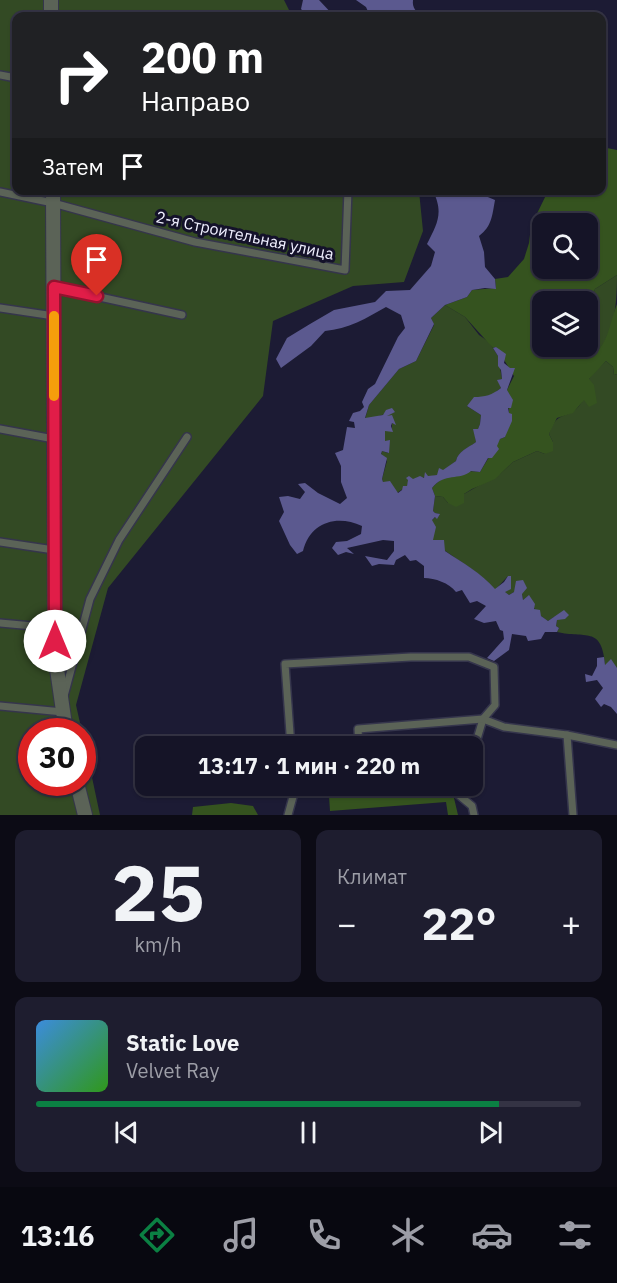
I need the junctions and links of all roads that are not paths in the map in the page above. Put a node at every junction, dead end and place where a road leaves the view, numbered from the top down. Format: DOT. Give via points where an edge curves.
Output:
graph roads {
  1 [pos="32,195"];
  2 [pos="348,195"];
  3 [pos="53,197"];
  4 [pos="54,287"];
  5 [pos="0,308"];
  6 [pos="182,315"];
  7 [pos="54,316"];
  8 [pos="0,429"];
  9 [pos="187,437"];
  10 [pos="54,440"];
  11 [pos="0,542"];
  12 [pos="54,550"];
  13 [pos="0,623"];
  14 [pos="54,628"];
  15 [pos="0,706"];
  16 [pos="62,708"];
  17 [pos="64,718"];
  18 [pos="483,719"];
  19 [pos="567,735"];
  20 [pos="290,736"];
  21 [pos="358,736"];
  22 [pos="478,736"];
  23 [pos="617,745"];
  24 [pos="80,796"];
  25 [pos="293,796"];
  26 [pos="460,796"];
  27 [pos="85,815"];
  28 [pos="288,815"];
  29 [pos="474,815"];
  30 [pos="573,815"];
  1 -- 3 [label="lane, 2-я Строительная улица"];
  2 -- 3 [label="lane, 2-я Строительная улица" via="345,270 195,242"];
  3 -- 4 [label="street"];
  4 -- 6 [label="lane"];
  4 -- 7 [label="street"];
  5 -- 7 [label="lane"];
  7 -- 10 [label="street"];
  8 -- 10 [label="lane"];
  9 -- 16 [label="lane" via="119,540 90,599"];
  10 -- 12 [label="street"];
  11 -- 12 [label="lane"];
  12 -- 14 [label="street"];
  13 -- 14 [label="lane"];
  14 -- 16 [label="street"];
  15 -- 16 [label="lane"];
  16 -- 17 [label="street"];
  18 -- 19 [label="lane" via="504,727"];
  18 -- 20 [label="lane" via="495,705 494,667 470,657 285,664"];
  18 -- 21 [label="lane" via="358,729"];
  18 -- 22 [label="lane"];
  19 -- 23 [label="lane"];
  19 -- 30 [label="lane"];
  24 -- 27 [label="street"];
  25 -- 28 [label="lane"];
  26 -- 29 [label="lane" via="472,806"];
}
